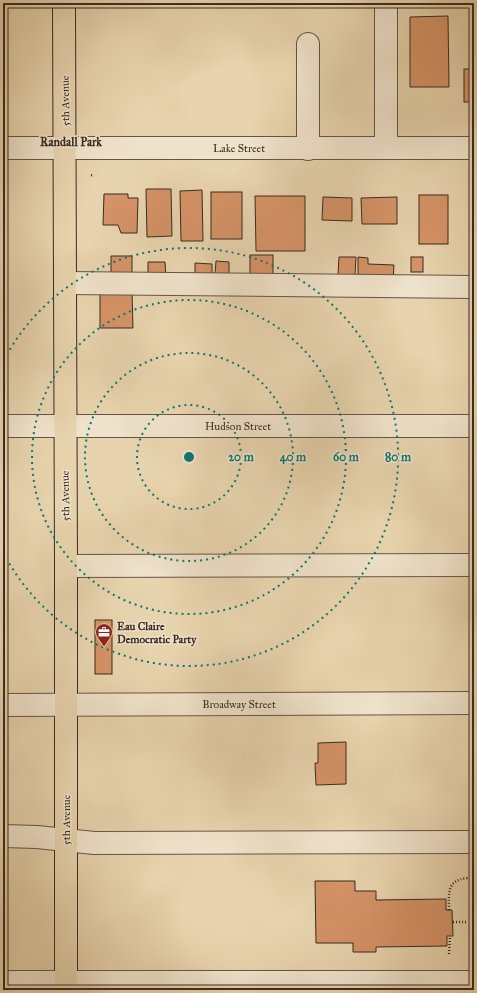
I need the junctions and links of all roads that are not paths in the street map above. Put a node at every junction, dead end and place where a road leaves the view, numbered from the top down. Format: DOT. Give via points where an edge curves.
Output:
graph roads {
  1 [pos="64,3"];
  2 [pos="386,3"];
  3 [pos="308,44"];
  4 [pos="3,148"];
  5 [pos="65,148"];
  6 [pos="386,148"];
  7 [pos="474,148"];
  8 [pos="308,149"];
  9 [pos="65,283"];
  10 [pos="474,287"];
  11 [pos="3,426"];
  12 [pos="64,426"];
  13 [pos="474,426"];
  14 [pos="474,565"];
  15 [pos="66,566"];
  16 [pos="474,703"];
  17 [pos="3,705"];
  18 [pos="66,705"];
  19 [pos="3,836"];
  20 [pos="66,840"];
  21 [pos="474,842"];
  22 [pos="3,982"];
  23 [pos="474,982"];
  24 [pos="66,986"];
  1 -- 5 [label="main road, 5th Avenue"];
  2 -- 6 [label="street"];
  3 -- 8 [label="street"];
  4 -- 5 [label="street, Lake Street"];
  5 -- 8 [label="street, Lake Street"];
  5 -- 9 [label="main road, 5th Avenue"];
  6 -- 7 [label="street, Lake Street"];
  6 -- 8 [label="street, Lake Street"];
  9 -- 10 [label="street"];
  9 -- 12 [label="main road, 5th Avenue"];
  11 -- 12 [label="street, Hudson Street"];
  12 -- 13 [label="street, Hudson Street"];
  12 -- 15 [label="main road, 5th Avenue"];
  14 -- 15 [label="street"];
  15 -- 18 [label="main road, 5th Avenue"];
  16 -- 18 [label="street, Broadway Street"];
  17 -- 18 [label="street, Broadway Street"];
  18 -- 20 [label="main road, 5th Avenue"];
  19 -- 20 [label="street"];
  20 -- 21 [label="street" via="94,843"];
  20 -- 24 [label="main road, 5th Avenue"];
  22 -- 24 [label="street"];
  23 -- 24 [label="street"];
}
